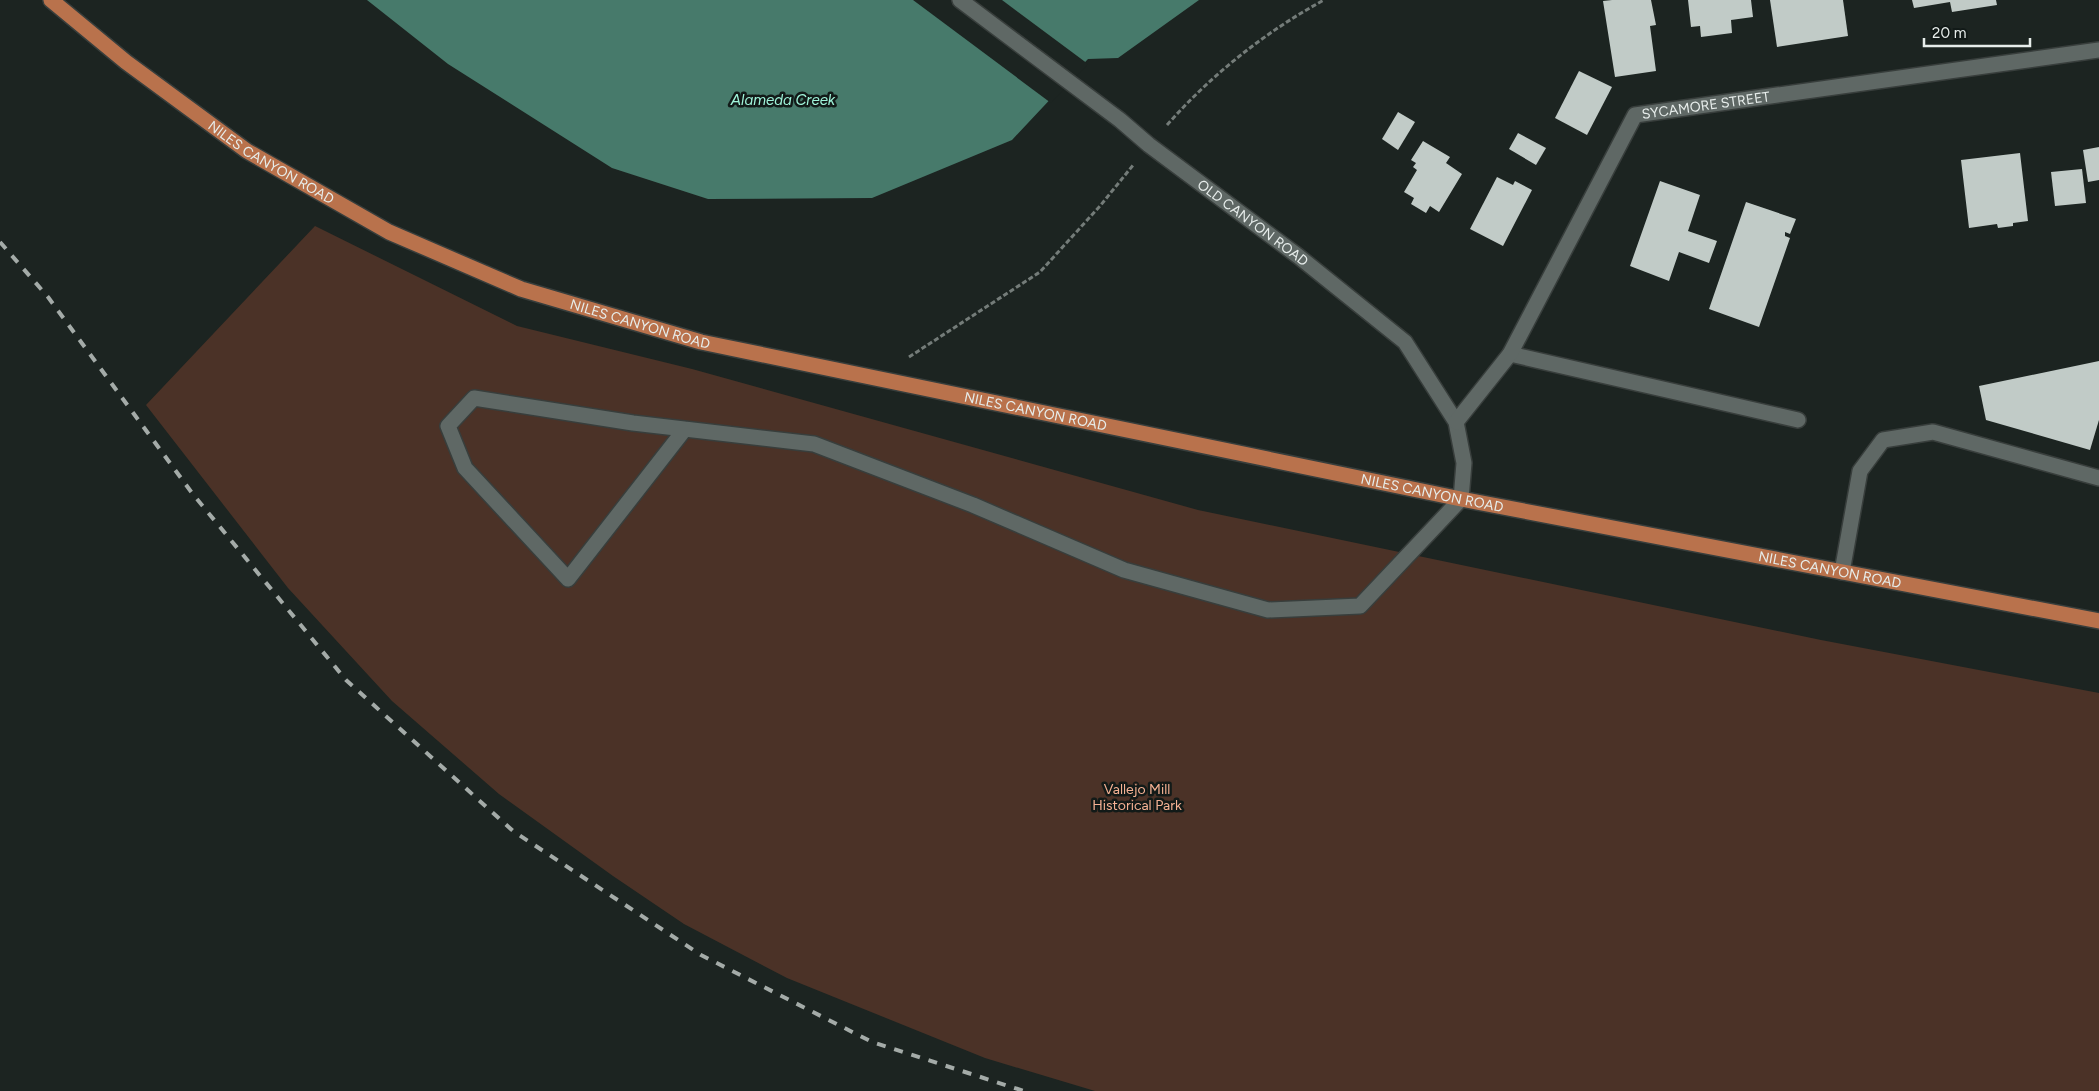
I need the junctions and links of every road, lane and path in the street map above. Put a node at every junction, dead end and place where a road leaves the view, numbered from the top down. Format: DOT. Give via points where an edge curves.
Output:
graph roads {
  1 [pos="51,0"];
  2 [pos="960,0"];
  3 [pos="1324,0"];
  4 [pos="2099,50"];
  5 [pos="1149,146"];
  6 [pos="1510,354"];
  7 [pos="876,378"];
  8 [pos="1798,420"];
  9 [pos="1456,422"];
  10 [pos="684,429"];
  11 [pos="2099,478"];
  12 [pos="1462,499"];
  13 [pos="1842,572"];
  14 [pos="2099,621"];
  1 -- 7 [label="main road, NILES CANYON ROAD" via="126,62 247,151 389,232 522,289 701,342"];
  2 -- 5 [label="street, OLD CANYON ROAD" via="1120,120"];
  3 -- 5 [label="path" via="1243,53 1189,101"];
  4 -- 6 [label="street, SYCAMORE STREET" via="1635,115"];
  5 -- 7 [label="path" via="1040,272"];
  5 -- 9 [label="street, OLD CANYON ROAD" via="1298,256 1405,342"];
  6 -- 8 [label="street"];
  6 -- 9 [label="street, SYCAMORE STREET"];
  7 -- 12 [label="main road, NILES CANYON ROAD"];
  9 -- 12 [label="street, OLD CANYON ROAD" via="1464,463"];
  10 -- 10 [label="street" via="474,398 448,426 465,468 568,579"];
  10 -- 12 [label="street" via="814,444 973,505 1124,570 1268,610 1360,606"];
  11 -- 13 [label="street" via="1932,432 1883,440 1860,472"];
  12 -- 13 [label="main road, NILES CANYON ROAD"];
  13 -- 14 [label="main road, NILES CANYON ROAD"];
}
